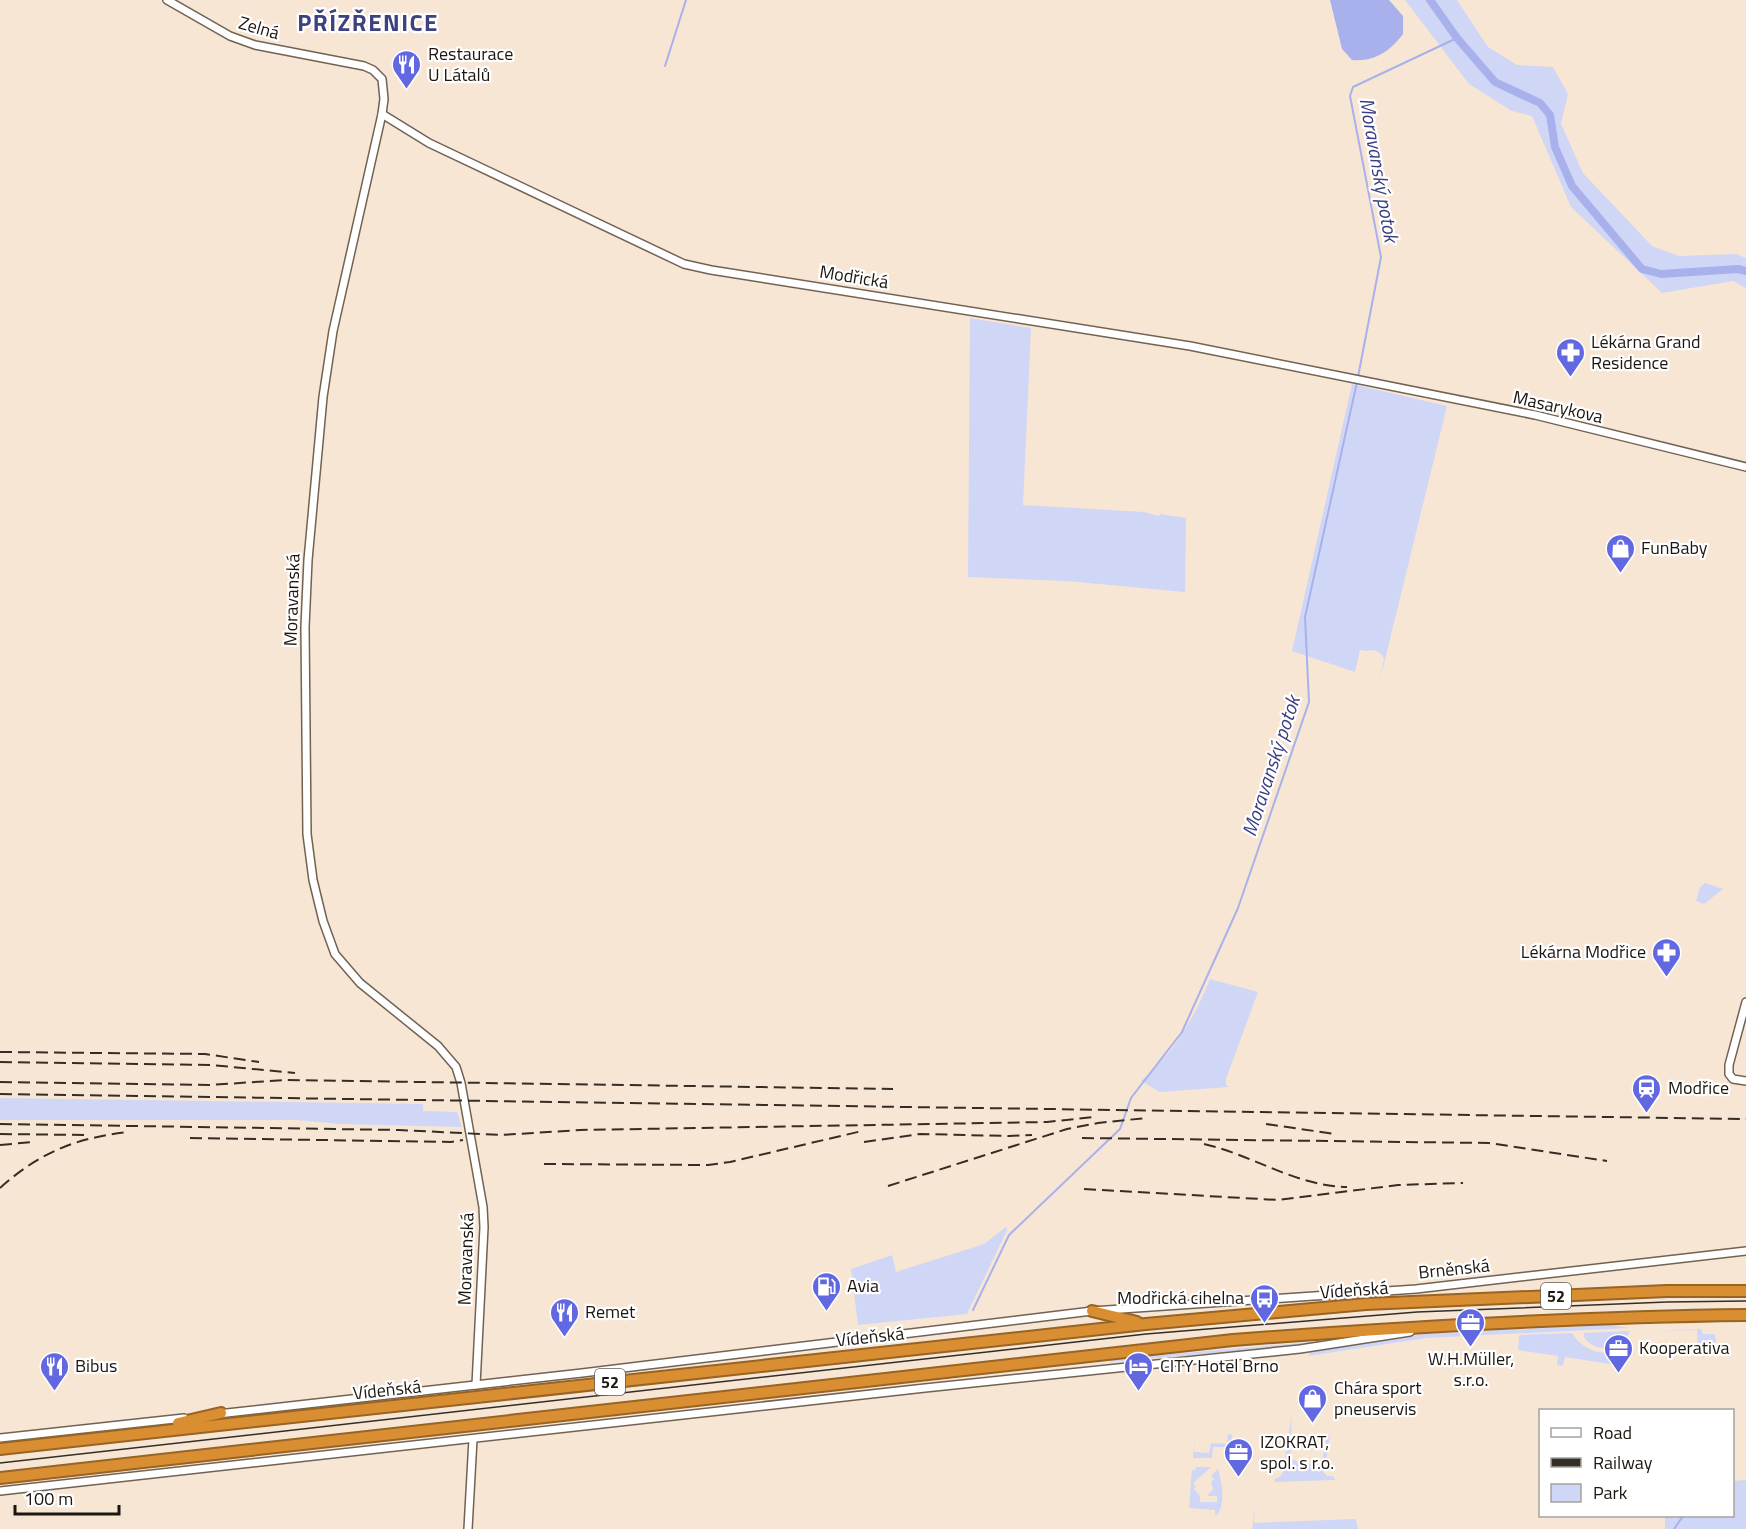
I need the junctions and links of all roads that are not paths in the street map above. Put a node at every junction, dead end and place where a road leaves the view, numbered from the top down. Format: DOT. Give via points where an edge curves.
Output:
graph roads {
  1 [pos="167,0"];
  2 [pos="382,79"];
  3 [pos="382,114"];
  4 [pos="1363,381"];
  5 [pos="1746,467"];
  6 [pos="1746,1002"];
  7 [pos="1746,1081"];
  8 [pos="1746,1251"];
  9 [pos="1746,1291"];
  10 [pos="1092,1311"];
  11 [pos="1746,1315"];
  12 [pos="1146,1324"];
  13 [pos="1455,1326"];
  14 [pos="476,1385"];
  15 [pos="220,1413"];
  16 [pos="0,1438"];
  17 [pos="473,1439"];
  18 [pos="74,1440"];
  19 [pos="0,1449"];
  20 [pos="0,1478"];
  21 [pos="0,1491"];
  22 [pos="468,1529"];
  1 -- 2 [label="street, Zelná" via="230,36 255,45 364,66"];
  2 -- 3 [label="street, Moravanská"];
  3 -- 4 [label="street, Modřická" via="429,143 684,264 1172,343"];
  3 -- 14 [label="street, Moravanská" via="333,331 323,397 305,627 307,834 322,921 335,954 360,983 444,1051 458,1071 483,1207"];
  4 -- 5 [label="street, Masarykova" via="1535,416"];
  6 -- 7 [label="street" via="1729,1065 1733,1079"];
  8 -- 10 [label="street, Brněnská" via="1416,1288"];
  9 -- 12 [label="highway, Vídeňská / 52" via="1366,1304"];
  10 -- 12 [label="highway"];
  10 -- 14 [label="street, Vídeňská"];
  11 -- 13 [label="highway, 52"];
  12 -- 18 [label="highway, Vídeňská / 52"];
  13 -- 17 [label="street" via="1300,1349"];
  13 -- 20 [label="highway, 52" via="1148,1349"];
  14 -- 15 [label="street, Vídeňská"];
  15 -- 16 [label="street, Vídeňská"];
  15 -- 18 [label="highway"];
  17 -- 21 [label="street"];
  17 -- 22 [label="street"];
  18 -- 19 [label="highway, Vídeňská / 52"];
}
